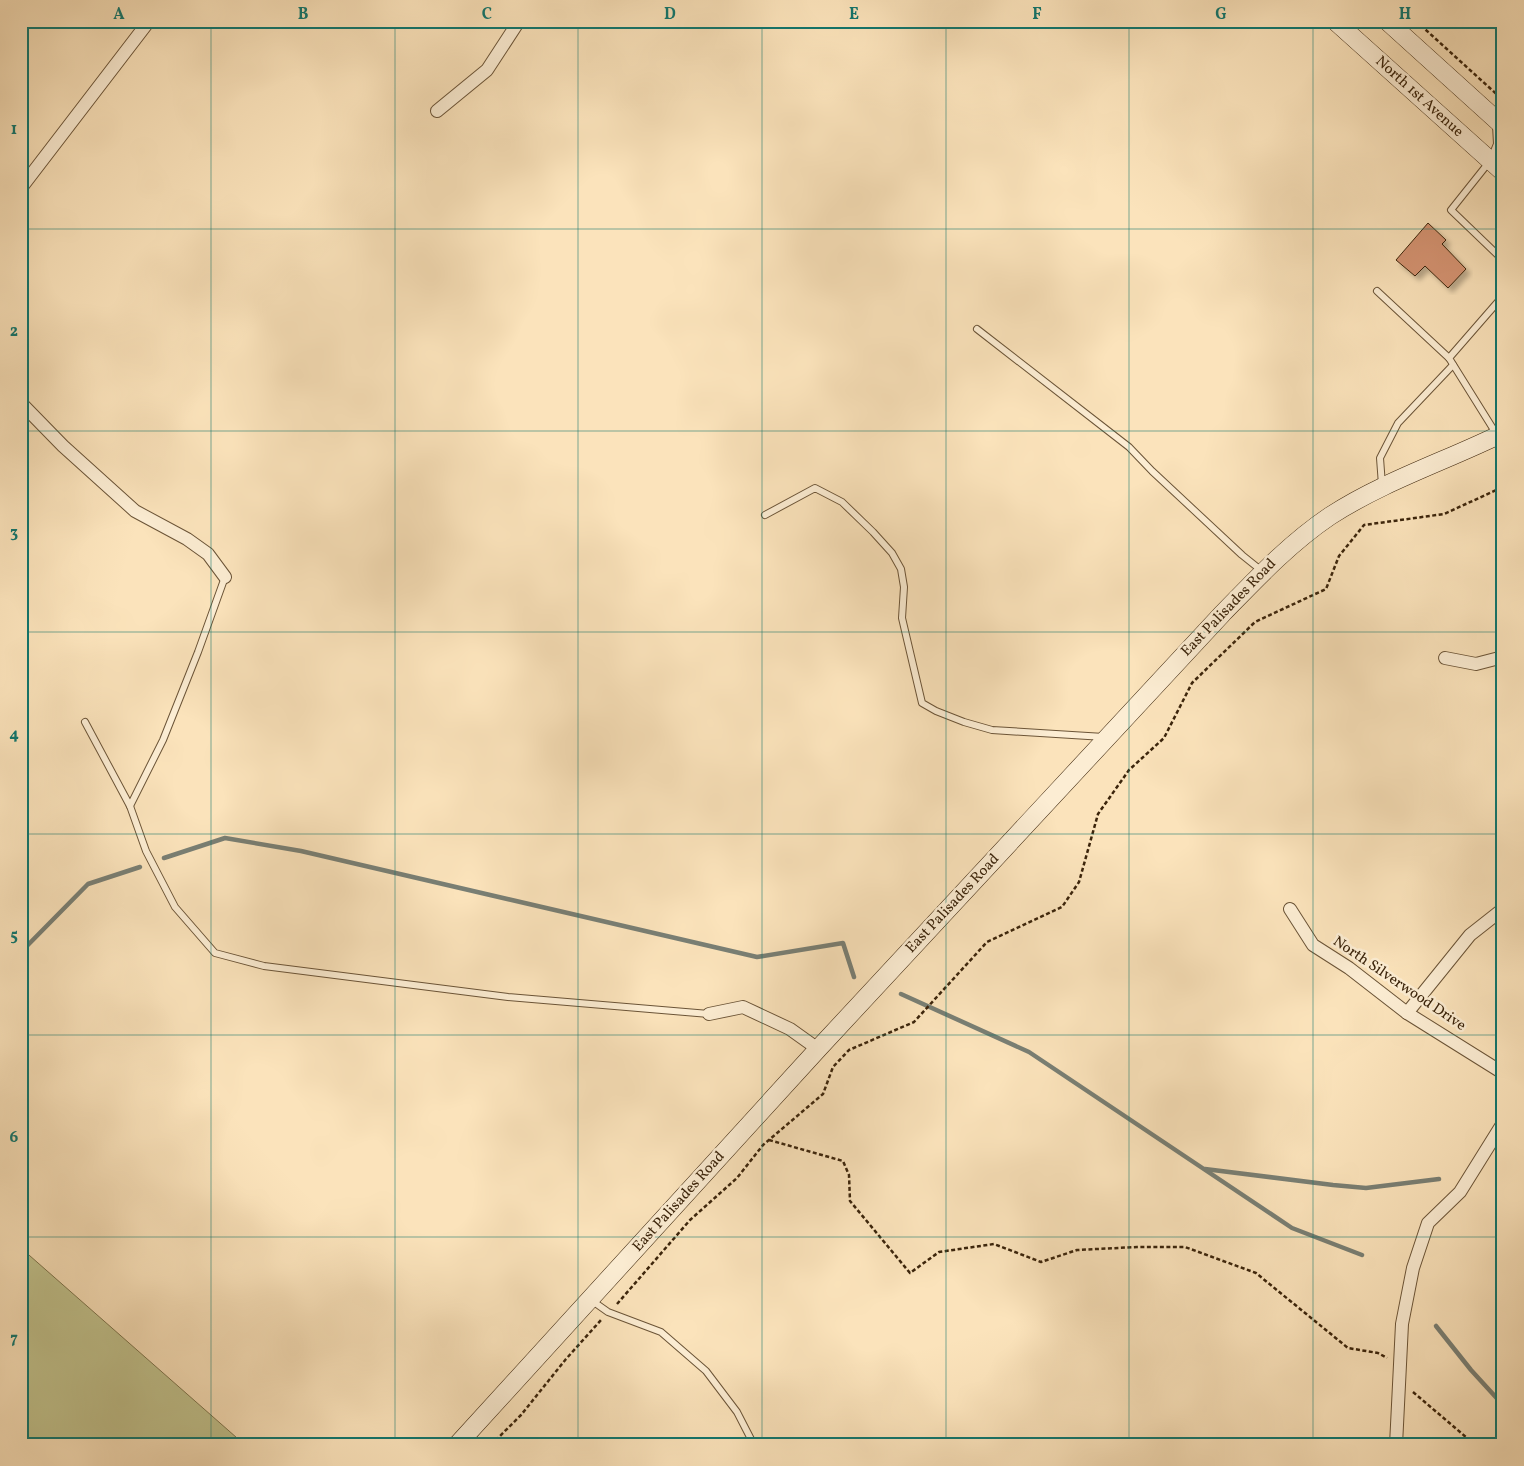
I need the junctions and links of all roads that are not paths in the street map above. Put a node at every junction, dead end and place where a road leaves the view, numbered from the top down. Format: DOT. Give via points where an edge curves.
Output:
graph roads {
  1 [pos="149,21"];
  2 [pos="519,21"];
  3 [pos="1335,21"];
  4 [pos="1387,21"];
  5 [pos="437,111"];
  6 [pos="1499,123"];
  7 [pos="1496,167"];
  8 [pos="21,188"];
  9 [pos="1503,260"];
  10 [pos="1377,291"];
  11 [pos="1503,296"];
  12 [pos="977,329"];
  13 [pos="1449,358"];
  14 [pos="1453,365"];
  15 [pos="21,403"];
  16 [pos="1500,435"];
  17 [pos="1382,487"];
  18 [pos="765,515"];
  19 [pos="1263,572"];
  20 [pos="225,576"];
  21 [pos="1503,657"];
  22 [pos="1445,658"];
  23 [pos="85,722"];
  24 [pos="1108,737"];
  25 [pos="130,806"];
  26 [pos="1290,909"];
  27 [pos="1503,909"];
  28 [pos="1408,1013"];
  29 [pos="709,1014"];
  30 [pos="818,1049"];
  31 [pos="1503,1073"];
  32 [pos="1503,1123"];
  33 [pos="590,1300"];
  34 [pos="457,1445"];
  35 [pos="754,1445"];
  36 [pos="1396,1445"];
  1 -- 8 [label="street"];
  2 -- 5 [label="street" via="487,70"];
  3 -- 7 [label="street, North 1st Avenue"];
  4 -- 6 [label="street"];
  6 -- 7 [label="lane"];
  7 -- 9 [label="lane" via="1451,210"];
  10 -- 13 [label="lane"];
  11 -- 13 [label="lane"];
  12 -- 19 [label="lane" via="1129,447"];
  13 -- 14 [label="lane"];
  14 -- 16 [label="lane"];
  14 -- 17 [label="lane" via="1398,423 1380,458"];
  15 -- 20 [label="street" via="135,512 188,539 208,554"];
  16 -- 17 [label="street, East Palisades Road"];
  17 -- 19 [label="street, East Palisades Road" via="1313,528"];
  18 -- 24 [label="lane" via="815,488 842,502 892,553 901,569 904,587 902,618 922,703 964,722 992,730"];
  19 -- 24 [label="street, East Palisades Road"];
  20 -- 25 [label="lane" via="163,740"];
  21 -- 22 [label="street" via="1476,664"];
  23 -- 25 [label="lane"];
  24 -- 30 [label="street, East Palisades Road"];
  25 -- 29 [label="lane" via="146,851 175,907 215,952 264,966 469,992"];
  26 -- 28 [label="street, North Silverwood Drive" via="1312,945 1349,968"];
  27 -- 28 [label="street" via="1470,935"];
  28 -- 31 [label="street, North Silverwood Drive"];
  29 -- 30 [label="street" via="743,1007 790,1029"];
  30 -- 33 [label="street, East Palisades Road"];
  32 -- 36 [label="street" via="1460,1192 1428,1223 1413,1268 1402,1324"];
  33 -- 34 [label="street, East Palisades Road"];
  33 -- 35 [label="lane" via="608,1312 662,1332 706,1370 737,1412"];
}
